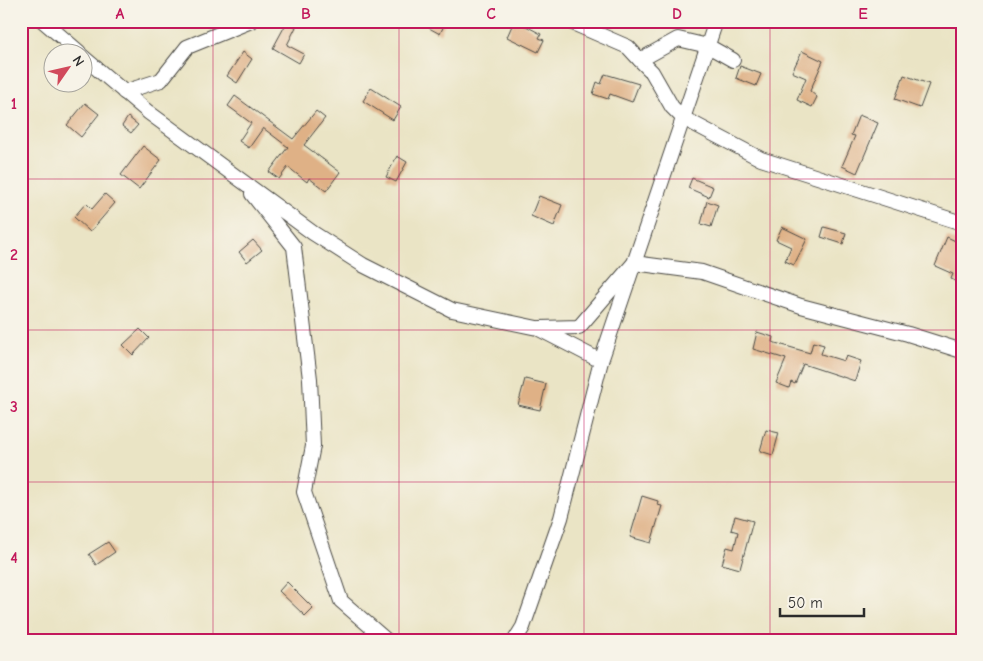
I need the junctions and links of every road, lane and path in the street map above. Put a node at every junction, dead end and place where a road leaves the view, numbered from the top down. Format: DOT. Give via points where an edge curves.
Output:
graph roads {
  1 [pos="43,21"];
  2 [pos="251,21"];
  3 [pos="568,21"];
  4 [pos="716,21"];
  5 [pos="67,42"];
  6 [pos="708,46"];
  7 [pos="640,60"];
  8 [pos="733,60"];
  9 [pos="92,65"];
  10 [pos="124,92"];
  11 [pos="684,118"];
  12 [pos="240,179"];
  13 [pos="962,223"];
  14 [pos="634,263"];
  15 [pos="537,328"];
  16 [pos="962,351"];
  17 [pos="601,361"];
  18 [pos="386,640"];
  19 [pos="515,640"];
  1 -- 5 [label="street"];
  2 -- 10 [label="street" via="187,47 161,80"];
  3 -- 7 [label="street" via="628,47"];
  4 -- 6 [label="street"];
  6 -- 7 [label="street" via="678,39"];
  6 -- 8 [label="street"];
  6 -- 11 [label="street"];
  7 -- 11 [label="street" via="652,72 672,107"];
  9 -- 10 [label="street"];
  10 -- 12 [label="street"];
  11 -- 13 [label="street" via="762,158"];
  11 -- 14 [label="street"];
  12 -- 15 [label="street" via="363,265 452,310"];
  12 -- 18 [label="street" via="294,247 310,379 313,446 304,492 341,601"];
  14 -- 15 [label="street" via="579,327"];
  14 -- 16 [label="street" via="702,272 801,306"];
  14 -- 17 [label="street"];
  15 -- 17 [label="street"];
  17 -- 19 [label="street" via="561,518 523,627"];
}
